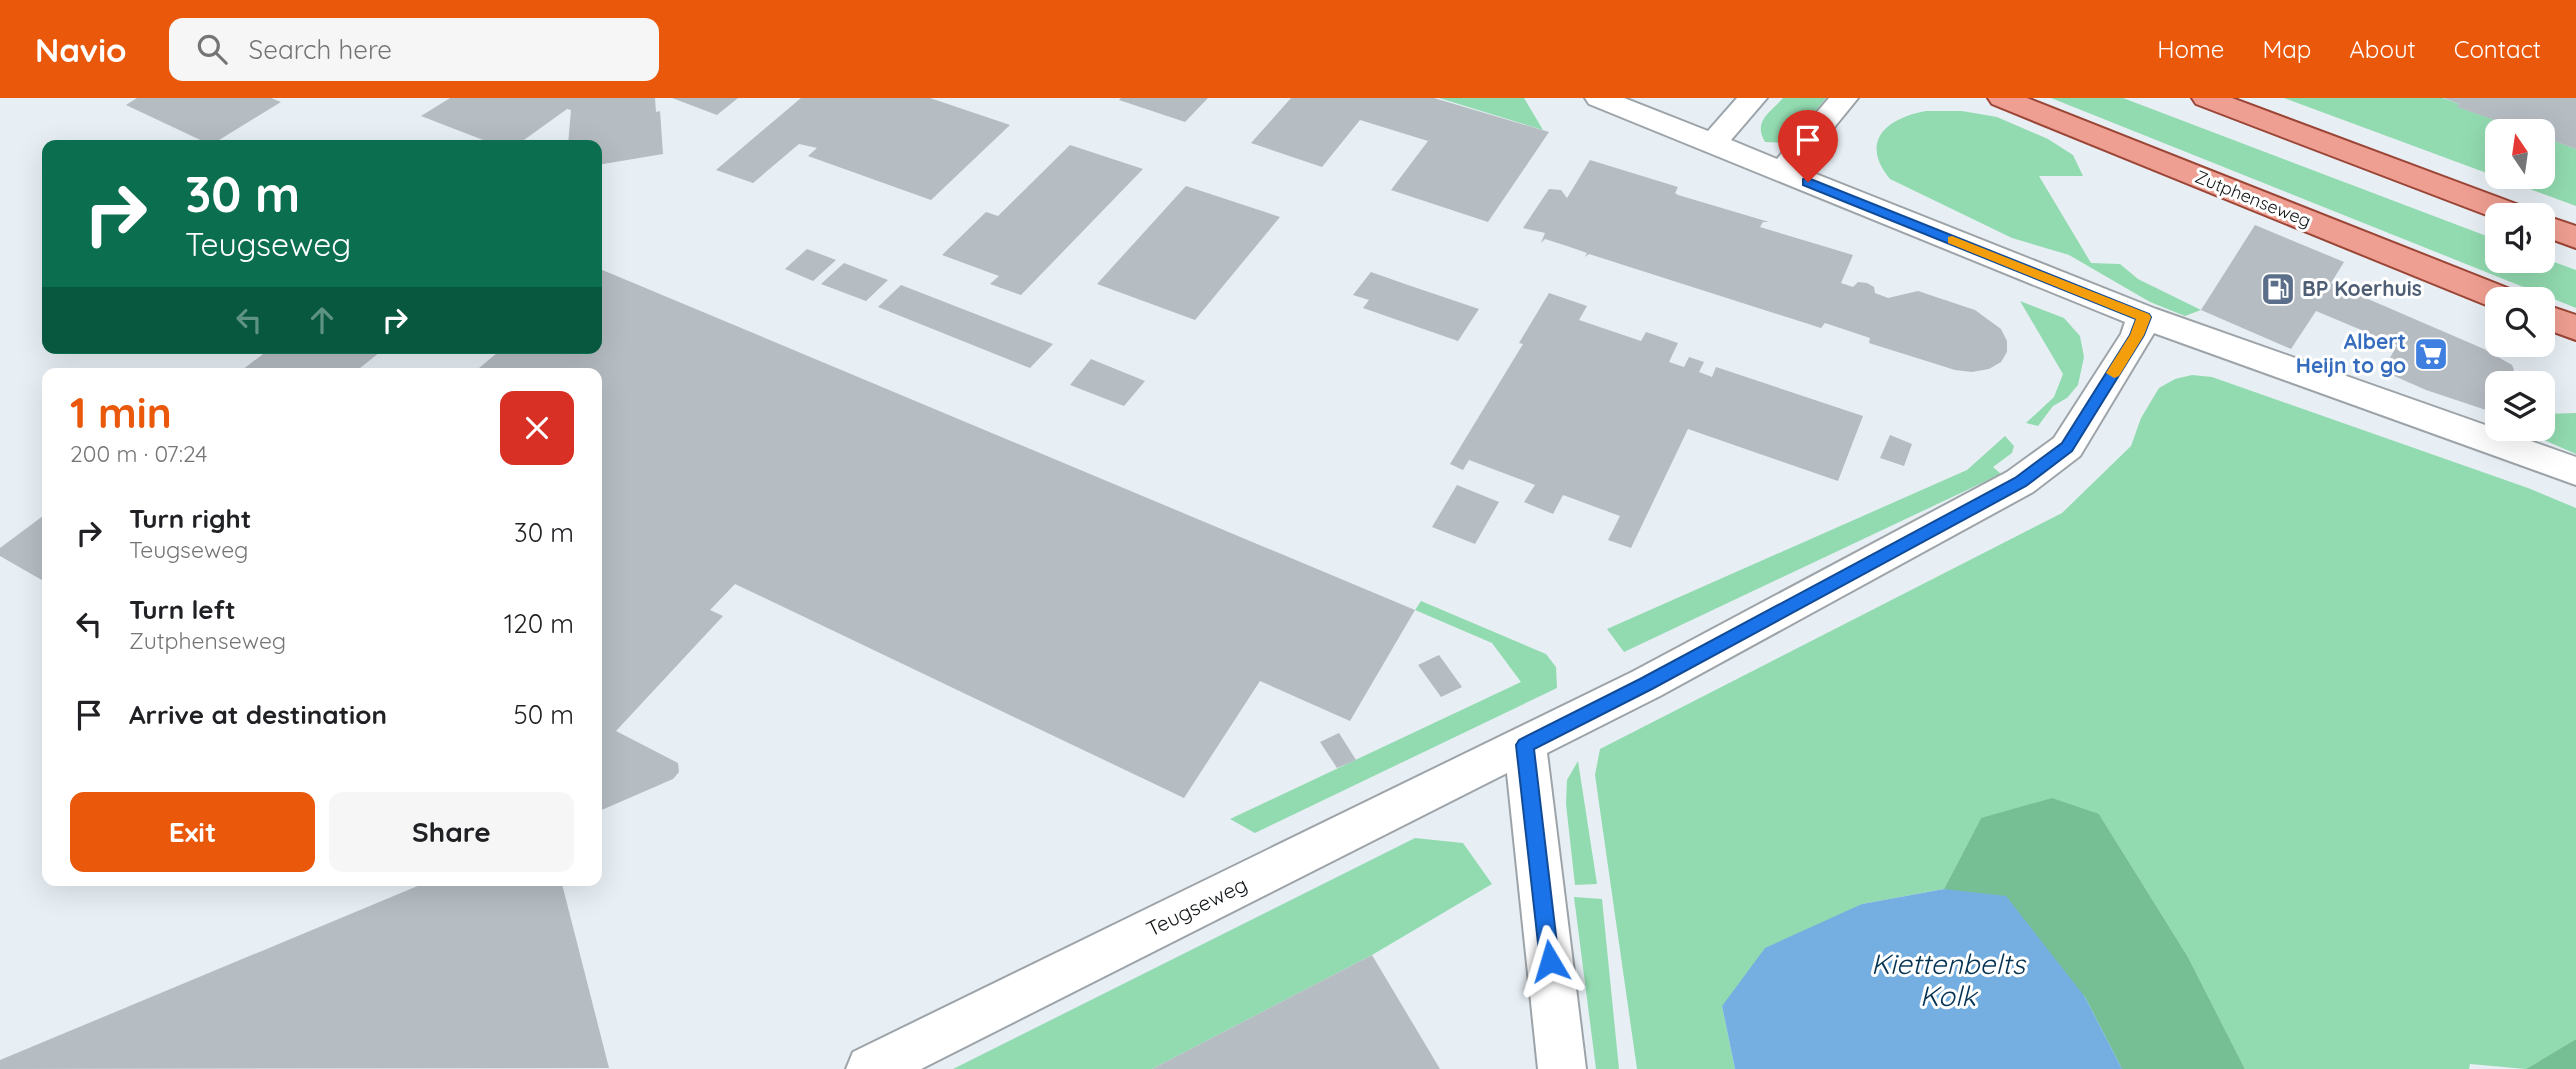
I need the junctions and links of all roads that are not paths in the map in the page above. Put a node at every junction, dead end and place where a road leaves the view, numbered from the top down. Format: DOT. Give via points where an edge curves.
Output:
graph roads {
  1 [pos="1599,98"];
  2 [pos="1753,98"];
  3 [pos="1844,98"];
  4 [pos="2002,98"];
  5 [pos="2206,98"];
  6 [pos="1712,144"];
  7 [pos="1782,172"];
  8 [pos="2485,203"];
  9 [pos="2555,230"];
  10 [pos="2576,238"];
  11 [pos="2485,292"];
  12 [pos="2144,317"];
  13 [pos="2555,320"];
  14 [pos="2576,328"];
  15 [pos="2576,471"];
  16 [pos="1525,745"];
  17 [pos="870,1069"];
  18 [pos="1562,1069"];
  1 -- 6 [label="street"];
  2 -- 6 [label="street"];
  3 -- 7 [label="street"];
  4 -- 11 [label="main road, Zutphenseweg"];
  5 -- 8 [label="main road"];
  6 -- 7 [label="street"];
  7 -- 12 [label="street"];
  9 -- 10 [label="main road"];
  12 -- 15 [label="street"];
  12 -- 16 [label="street, Teugseweg" via="2067,447 2020,482"];
  13 -- 14 [label="main road"];
  16 -- 17 [label="street, Teugseweg"];
  16 -- 18 [label="street"];
}
